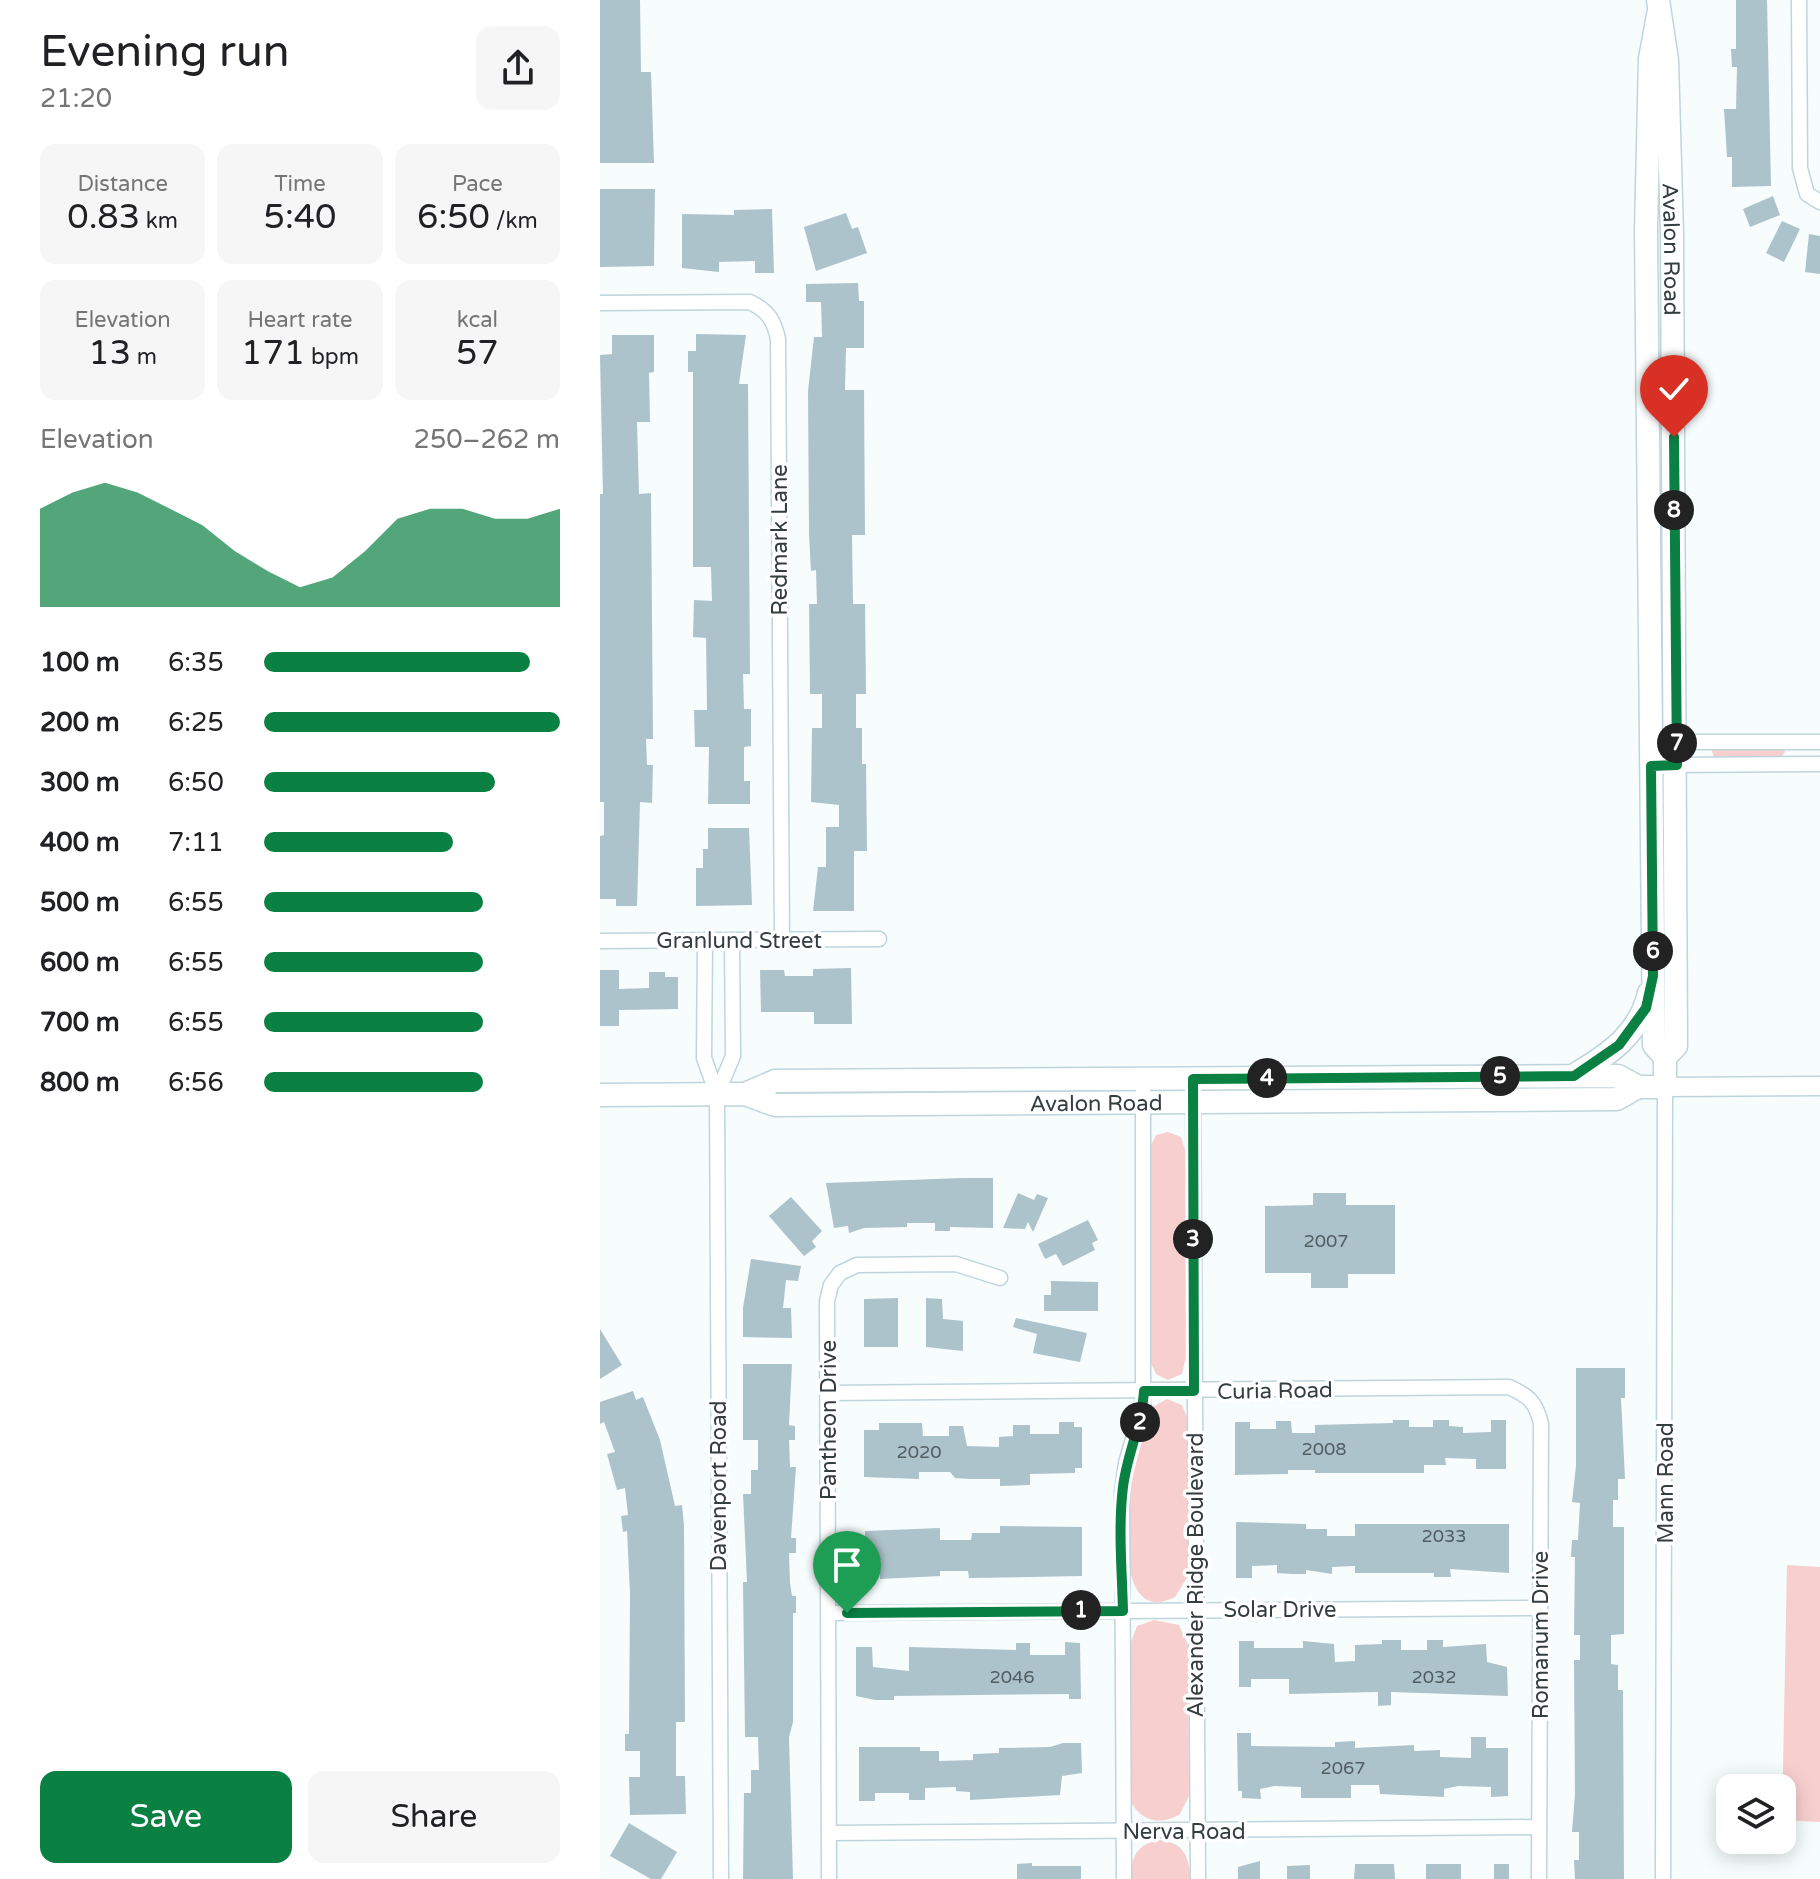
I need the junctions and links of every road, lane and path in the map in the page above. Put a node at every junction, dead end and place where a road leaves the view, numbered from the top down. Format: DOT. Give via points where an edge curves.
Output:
graph roads {
  1 [pos="1799,0"];
  2 [pos="1658,8"];
  3 [pos="1820,202"];
  4 [pos="600,303"];
  5 [pos="1651,742"];
  6 [pos="1677,742"];
  7 [pos="1803,742"];
  8 [pos="1820,742"];
  9 [pos="1802,764"];
  10 [pos="1820,764"];
  11 [pos="1677,765"];
  12 [pos="1651,766"];
  13 [pos="879,939"];
  14 [pos="705,940"];
  15 [pos="732,940"];
  16 [pos="782,940"];
  17 [pos="600,941"];
  18 [pos="1653,976"];
  19 [pos="705,994"];
  20 [pos="733,994"];
  21 [pos="1665,1057"];
  22 [pos="1574,1076"];
  23 [pos="1143,1079"];
  24 [pos="1193,1079"];
  25 [pos="1820,1086"];
  26 [pos="1638,1087"];
  27 [pos="1665,1087"];
  28 [pos="717,1094"];
  29 [pos="745,1094"];
  30 [pos="600,1095"];
  31 [pos="1143,1102"];
  32 [pos="1193,1103"];
  33 [pos="1000,1278"];
  34 [pos="1144,1391"];
  35 [pos="1194,1391"];
  36 [pos="829,1393"];
  37 [pos="1528,1395"];
  38 [pos="1540,1608"];
  39 [pos="1195,1609"];
  40 [pos="1123,1611"];
  41 [pos="829,1613"];
  42 [pos="1539,1827"];
  43 [pos="1197,1832"];
  44 [pos="829,1833"];
  45 [pos="1124,1833"];
  46 [pos="721,1879"];
  47 [pos="829,1879"];
  48 [pos="1124,1879"];
  49 [pos="1198,1879"];
  50 [pos="1539,1879"];
  51 [pos="1663,1879"];
  1 -- 3 [label="street" via="1800,168 1807,194"];
  2 -- 5 [label="main road, Avalon Road" via="1650,59 1646,231"];
  2 -- 6 [label="main road, Avalon Road" via="1667,60"];
  4 -- 16 [label="street, Redmark Lane" via="750,302 774,321"];
  5 -- 6 [label="street"];
  5 -- 12 [label="main road, Avalon Road"];
  6 -- 7 [label="street"];
  6 -- 11 [label="main road, Avalon Road"];
  7 -- 8 [label="street"];
  7 -- 9 [label="street"];
  9 -- 10 [label="street"];
  9 -- 11 [label="street"];
  11 -- 12 [label="street"];
  11 -- 21 [label="main road, Avalon Road" via="1676,1046"];
  12 -- 18 [label="main road, Avalon Road"];
  13 -- 16 [label="street, Granlund Street"];
  14 -- 15 [label="street, Granlund Street"];
  14 -- 17 [label="street, Granlund Street"];
  14 -- 19 [label="street"];
  15 -- 16 [label="street, Granlund Street"];
  15 -- 20 [label="street"];
  18 -- 21 [label="main road, Avalon Road" via="1654,1045"];
  18 -- 22 [label="main road" via="1646,1008 1630,1033"];
  19 -- 20 [label="street"];
  19 -- 28 [label="street" via="704,1058"];
  20 -- 28 [label="street" via="733,1056"];
  21 -- 27 [label="main road, Avalon Road"];
  22 -- 24 [label="main road, Avalon Road"];
  22 -- 26 [label="main road, Avalon Road" via="1618,1076"];
  23 -- 24 [label="main road, Avalon Road"];
  23 -- 29 [label="main road, Avalon Road" via="775,1081"];
  23 -- 31 [label="street"];
  24 -- 32 [label="street, Alexander Ridge Boulevard"];
  25 -- 27 [label="street"];
  26 -- 27 [label="main road, Avalon Road"];
  26 -- 32 [label="main road, Avalon Road" via="1617,1099"];
  27 -- 51 [label="street, Mann Road"];
  28 -- 29 [label="main road, Avalon Road"];
  28 -- 30 [label="main road, Avalon Road"];
  28 -- 46 [label="street, Davenport Road"];
  29 -- 31 [label="main road, Avalon Road" via="775,1105"];
  31 -- 32 [label="main road, Avalon Road"];
  31 -- 34 [label="street"];
  32 -- 35 [label="street, Alexander Ridge Boulevard"];
  33 -- 36 [label="street, Pantheon Drive" via="956,1264 857,1265 840,1273 827,1301"];
  34 -- 35 [label="street, Curia Road"];
  34 -- 36 [label="street, Curia Road"];
  34 -- 40 [label="street" via="1122,1492"];
  35 -- 37 [label="street, Curia Road" via="1509,1387"];
  35 -- 39 [label="street, Alexander Ridge Boulevard"];
  36 -- 41 [label="street, Pantheon Drive"];
  37 -- 38 [label="street, Romanum Drive" via="1541,1424"];
  38 -- 39 [label="street, Solar Drive"];
  38 -- 42 [label="street, Romanum Drive"];
  39 -- 40 [label="street, Solar Drive"];
  39 -- 43 [label="street, Alexander Ridge Boulevard"];
  40 -- 41 [label="street, Solar Drive"];
  40 -- 45 [label="street"];
  41 -- 44 [label="street, Pantheon Drive"];
  42 -- 43 [label="street, Nerva Road"];
  42 -- 50 [label="street, Romanum Drive"];
  43 -- 45 [label="street, Nerva Road"];
  43 -- 49 [label="street, Alexander Ridge Boulevard"];
  44 -- 45 [label="street, Nerva Road"];
  44 -- 47 [label="street, Pantheon Drive"];
  45 -- 48 [label="street"];
}
